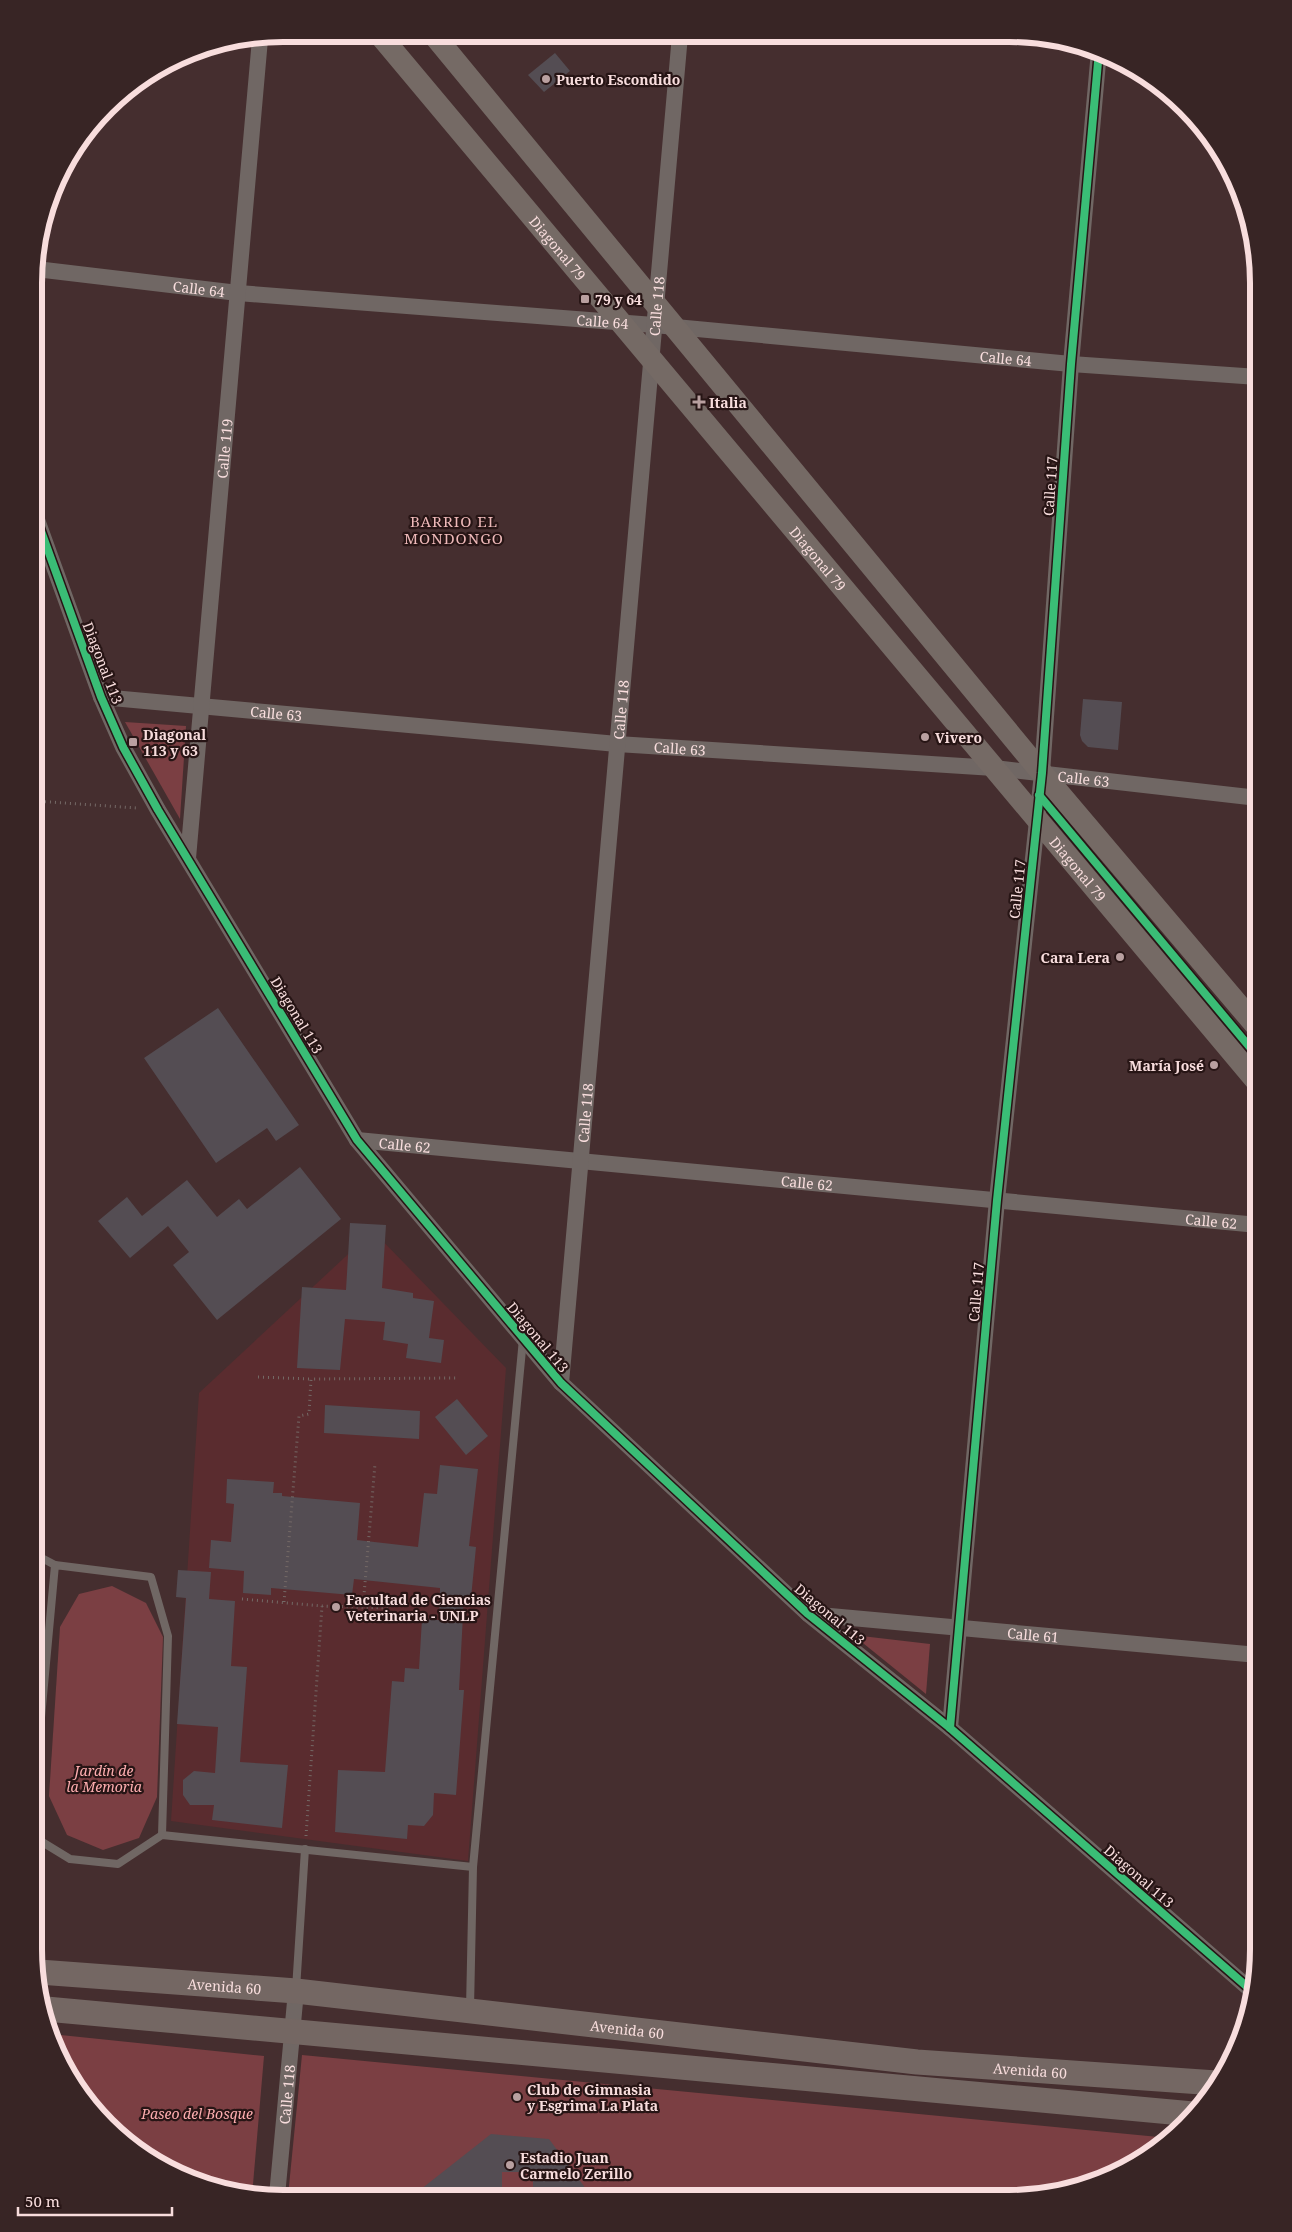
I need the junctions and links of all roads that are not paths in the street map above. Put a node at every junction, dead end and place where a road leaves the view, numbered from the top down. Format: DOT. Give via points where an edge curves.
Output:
graph roads {
  1 [pos="387,42"];
  2 [pos="439,42"];
  3 [pos="680,42"];
  4 [pos="260,44"];
  5 [pos="1098,60"];
  6 [pos="43,270"];
  7 [pos="238,293"];
  8 [pos="661,319"];
  9 [pos="621,322"];
  10 [pos="652,360"];
  11 [pos="1071,364"];
  12 [pos="1250,376"];
  13 [pos="42,534"];
  14 [pos="101,697"];
  15 [pos="201,706"];
  16 [pos="617,744"];
  17 [pos="994,768"];
  18 [pos="1042,772"];
  19 [pos="1250,797"];
  20 [pos="1036,818"];
  21 [pos="188,858"];
  22 [pos="1250,1019"];
  23 [pos="1250,1073"];
  24 [pos="357,1140"];
  25 [pos="580,1161"];
  26 [pos="997,1200"];
  27 [pos="1250,1224"];
  28 [pos="523,1338"];
  29 [pos="560,1383"];
  30 [pos="42,1558"];
  31 [pos="55,1565"];
  32 [pos="808,1614"];
  33 [pos="959,1628"];
  34 [pos="1250,1654"];
  35 [pos="42,1707"];
  36 [pos="950,1728"];
  37 [pos="162,1835"];
  38 [pos="42,1842"];
  39 [pos="305,1849"];
  40 [pos="473,1867"];
  41 [pos="44,1972"];
  42 [pos="1246,1985"];
  43 [pos="296,1991"];
  44 [pos="51,2009"];
  45 [pos="470,2010"];
  46 [pos="293,2031"];
  47 [pos="1209,2082"];
  48 [pos="1184,2113"];
  49 [pos="278,2190"];
  1 -- 9 [label="main road, Diagonal 79"];
  2 -- 8 [label="main road"];
  3 -- 8 [label="street, Calle 118"];
  4 -- 7 [label="street, Calle 119"];
  5 -- 11 [label="street, Calle 117"];
  6 -- 7 [label="street, Calle 64"];
  7 -- 9 [label="street, Calle 64"];
  7 -- 15 [label="street, Calle 119"];
  8 -- 9 [label="street, Calle 64"];
  8 -- 10 [label="street, Calle 118"];
  8 -- 11 [label="street, Calle 64"];
  8 -- 18 [label="main road"];
  9 -- 10 [label="main road, Diagonal 79"];
  10 -- 16 [label="street, Calle 118"];
  10 -- 17 [label="main road, Diagonal 79"];
  11 -- 12 [label="street, Calle 64"];
  11 -- 18 [label="street, Calle 117"];
  13 -- 14 [label="street, Diagonal 113"];
  14 -- 15 [label="street, Calle 63"];
  14 -- 21 [label="street, Diagonal 113" via="123,747"];
  15 -- 16 [label="street, Calle 63"];
  15 -- 21 [label="street, Calle 119"];
  16 -- 17 [label="street, Calle 63"];
  16 -- 25 [label="street, Calle 118"];
  17 -- 18 [label="street, Calle 63"];
  17 -- 20 [label="main road, Diagonal 79"];
  18 -- 19 [label="street, Calle 63"];
  18 -- 20 [label="street, Calle 117"];
  18 -- 22 [label="main road"];
  20 -- 23 [label="main road, Diagonal 79"];
  20 -- 26 [label="street, Calle 117"];
  21 -- 24 [label="street, Diagonal 113"];
  24 -- 25 [label="street, Calle 62"];
  24 -- 28 [label="street, Diagonal 113"];
  25 -- 26 [label="street, Calle 62"];
  25 -- 29 [label="street, Calle 118"];
  26 -- 27 [label="street, Calle 62"];
  26 -- 33 [label="street, Calle 117"];
  28 -- 29 [label="street, Diagonal 113"];
  28 -- 40 [label="lane"];
  29 -- 32 [label="street, Diagonal 113"];
  30 -- 31 [label="lane"];
  31 -- 35 [label="lane"];
  31 -- 37 [label="lane" via="151,1577 168,1636"];
  32 -- 33 [label="street, Calle 61"];
  32 -- 36 [label="street, Diagonal 113"];
  33 -- 34 [label="street, Calle 61"];
  33 -- 36 [label="street, Calle 117"];
  36 -- 42 [label="street, Diagonal 113"];
  37 -- 38 [label="lane" via="118,1864 70,1859"];
  37 -- 39 [label="lane"];
  39 -- 40 [label="lane"];
  39 -- 43 [label="lane"];
  40 -- 45 [label="lane"];
  41 -- 43 [label="main road, Avenida 60"];
  43 -- 45 [label="main road, Avenida 60"];
  43 -- 46 [label="street, Calle 118"];
  44 -- 46 [label="main road, Avenida 60"];
  45 -- 47 [label="main road, Avenida 60" via="917,2062"];
  46 -- 48 [label="main road, Avenida 60"];
  46 -- 49 [label="street, Calle 118"];
}
